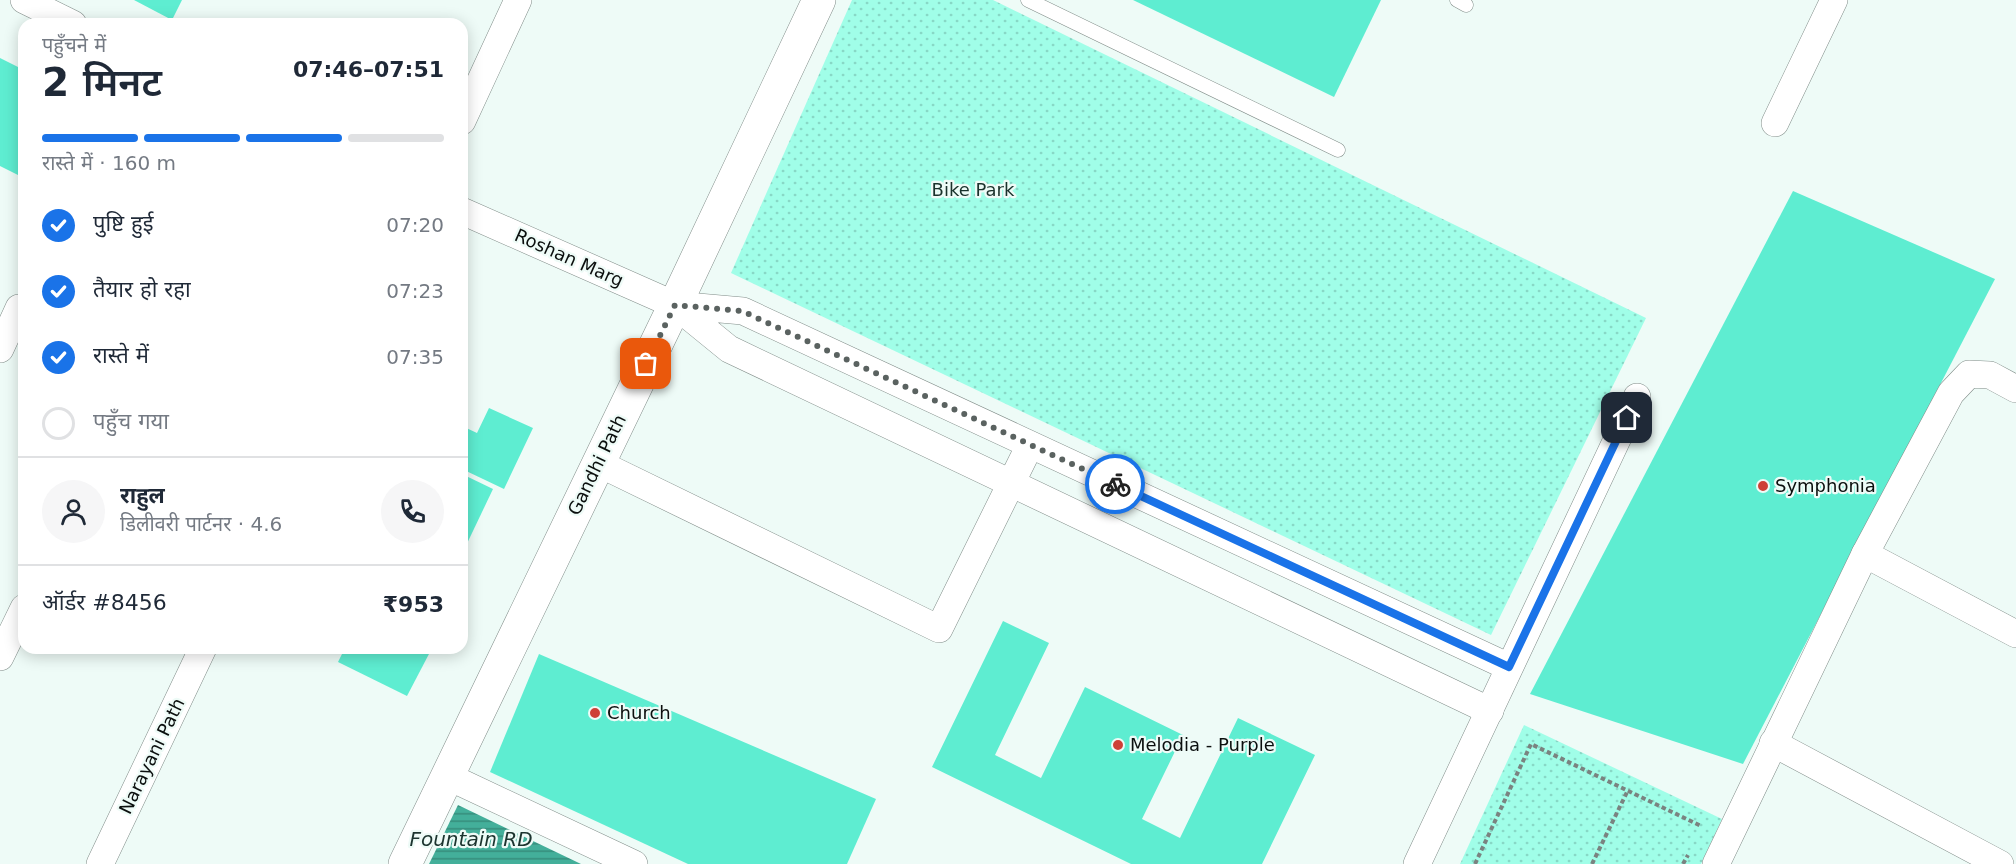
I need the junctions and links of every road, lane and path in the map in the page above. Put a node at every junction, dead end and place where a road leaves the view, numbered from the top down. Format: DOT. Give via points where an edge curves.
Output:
graph roads {
  1 [pos="24,0"];
  2 [pos="518,0"];
  3 [pos="819,0"];
  4 [pos="1028,0"];
  5 [pos="1834,0"];
  6 [pos="61,18"];
  7 [pos="468,108"];
  8 [pos="1775,123"];
  9 [pos="1338,150"];
  10 [pos="468,214"];
  11 [pos="675,305"];
  12 [pos="14,306"];
  13 [pos="0,349"];
  14 [pos="2016,389"];
  15 [pos="1637,397"];
  16 [pos="1030,445"];
  17 [pos="598,463"];
  18 [pos="1011,484"];
  19 [pos="1865,554"];
  20 [pos="18,620"];
  21 [pos="2016,634"];
  22 [pos="200,654"];
  23 [pos="0,657"];
  24 [pos="1509,667"];
  25 [pos="1490,711"];
  26 [pos="1773,743"];
  27 [pos="447,776"];
  28 [pos="1628,790"];
  29 [pos="1702,825"];
  30 [pos="100,864"];
  31 [pos="405,864"];
  32 [pos="634,864"];
  33 [pos="1417,864"];
  34 [pos="1475,864"];
  35 [pos="1592,864"];
  36 [pos="1716,864"];
  37 [pos="2000,864"];
  1 -- 6 [label="street"];
  2 -- 7 [label="street"];
  3 -- 11 [label="street, Gandhi Path"];
  4 -- 9 [label="lane"];
  5 -- 8 [label="street"];
  10 -- 11 [label="street, Roshan Marg"];
  11 -- 16 [label="street" via="742,311"];
  11 -- 17 [label="street, Gandhi Path"];
  11 -- 18 [label="street" via="729,349"];
  12 -- 13 [label="street"];
  14 -- 19 [label="street" via="1990,375 1969,374 1951,393"];
  15 -- 24 [label="street"];
  16 -- 18 [label="street"];
  16 -- 24 [label="street"];
  17 -- 18 [label="street" via="939,629"];
  17 -- 27 [label="street, Gandhi Path"];
  18 -- 25 [label="street"];
  19 -- 21 [label="street"];
  19 -- 26 [label="street"];
  20 -- 23 [label="street"];
  22 -- 30 [label="street, Narayani Path"];
  24 -- 25 [label="street"];
  25 -- 33 [label="street"];
  26 -- 36 [label="street"];
  26 -- 37 [label="street"];
  27 -- 31 [label="street, Gandhi Path"];
  27 -- 32 [label="street"];
  28 -- 29 [label="path"];
  28 -- 34 [label="path" via="1531,744"];
  28 -- 35 [label="path"];
}
